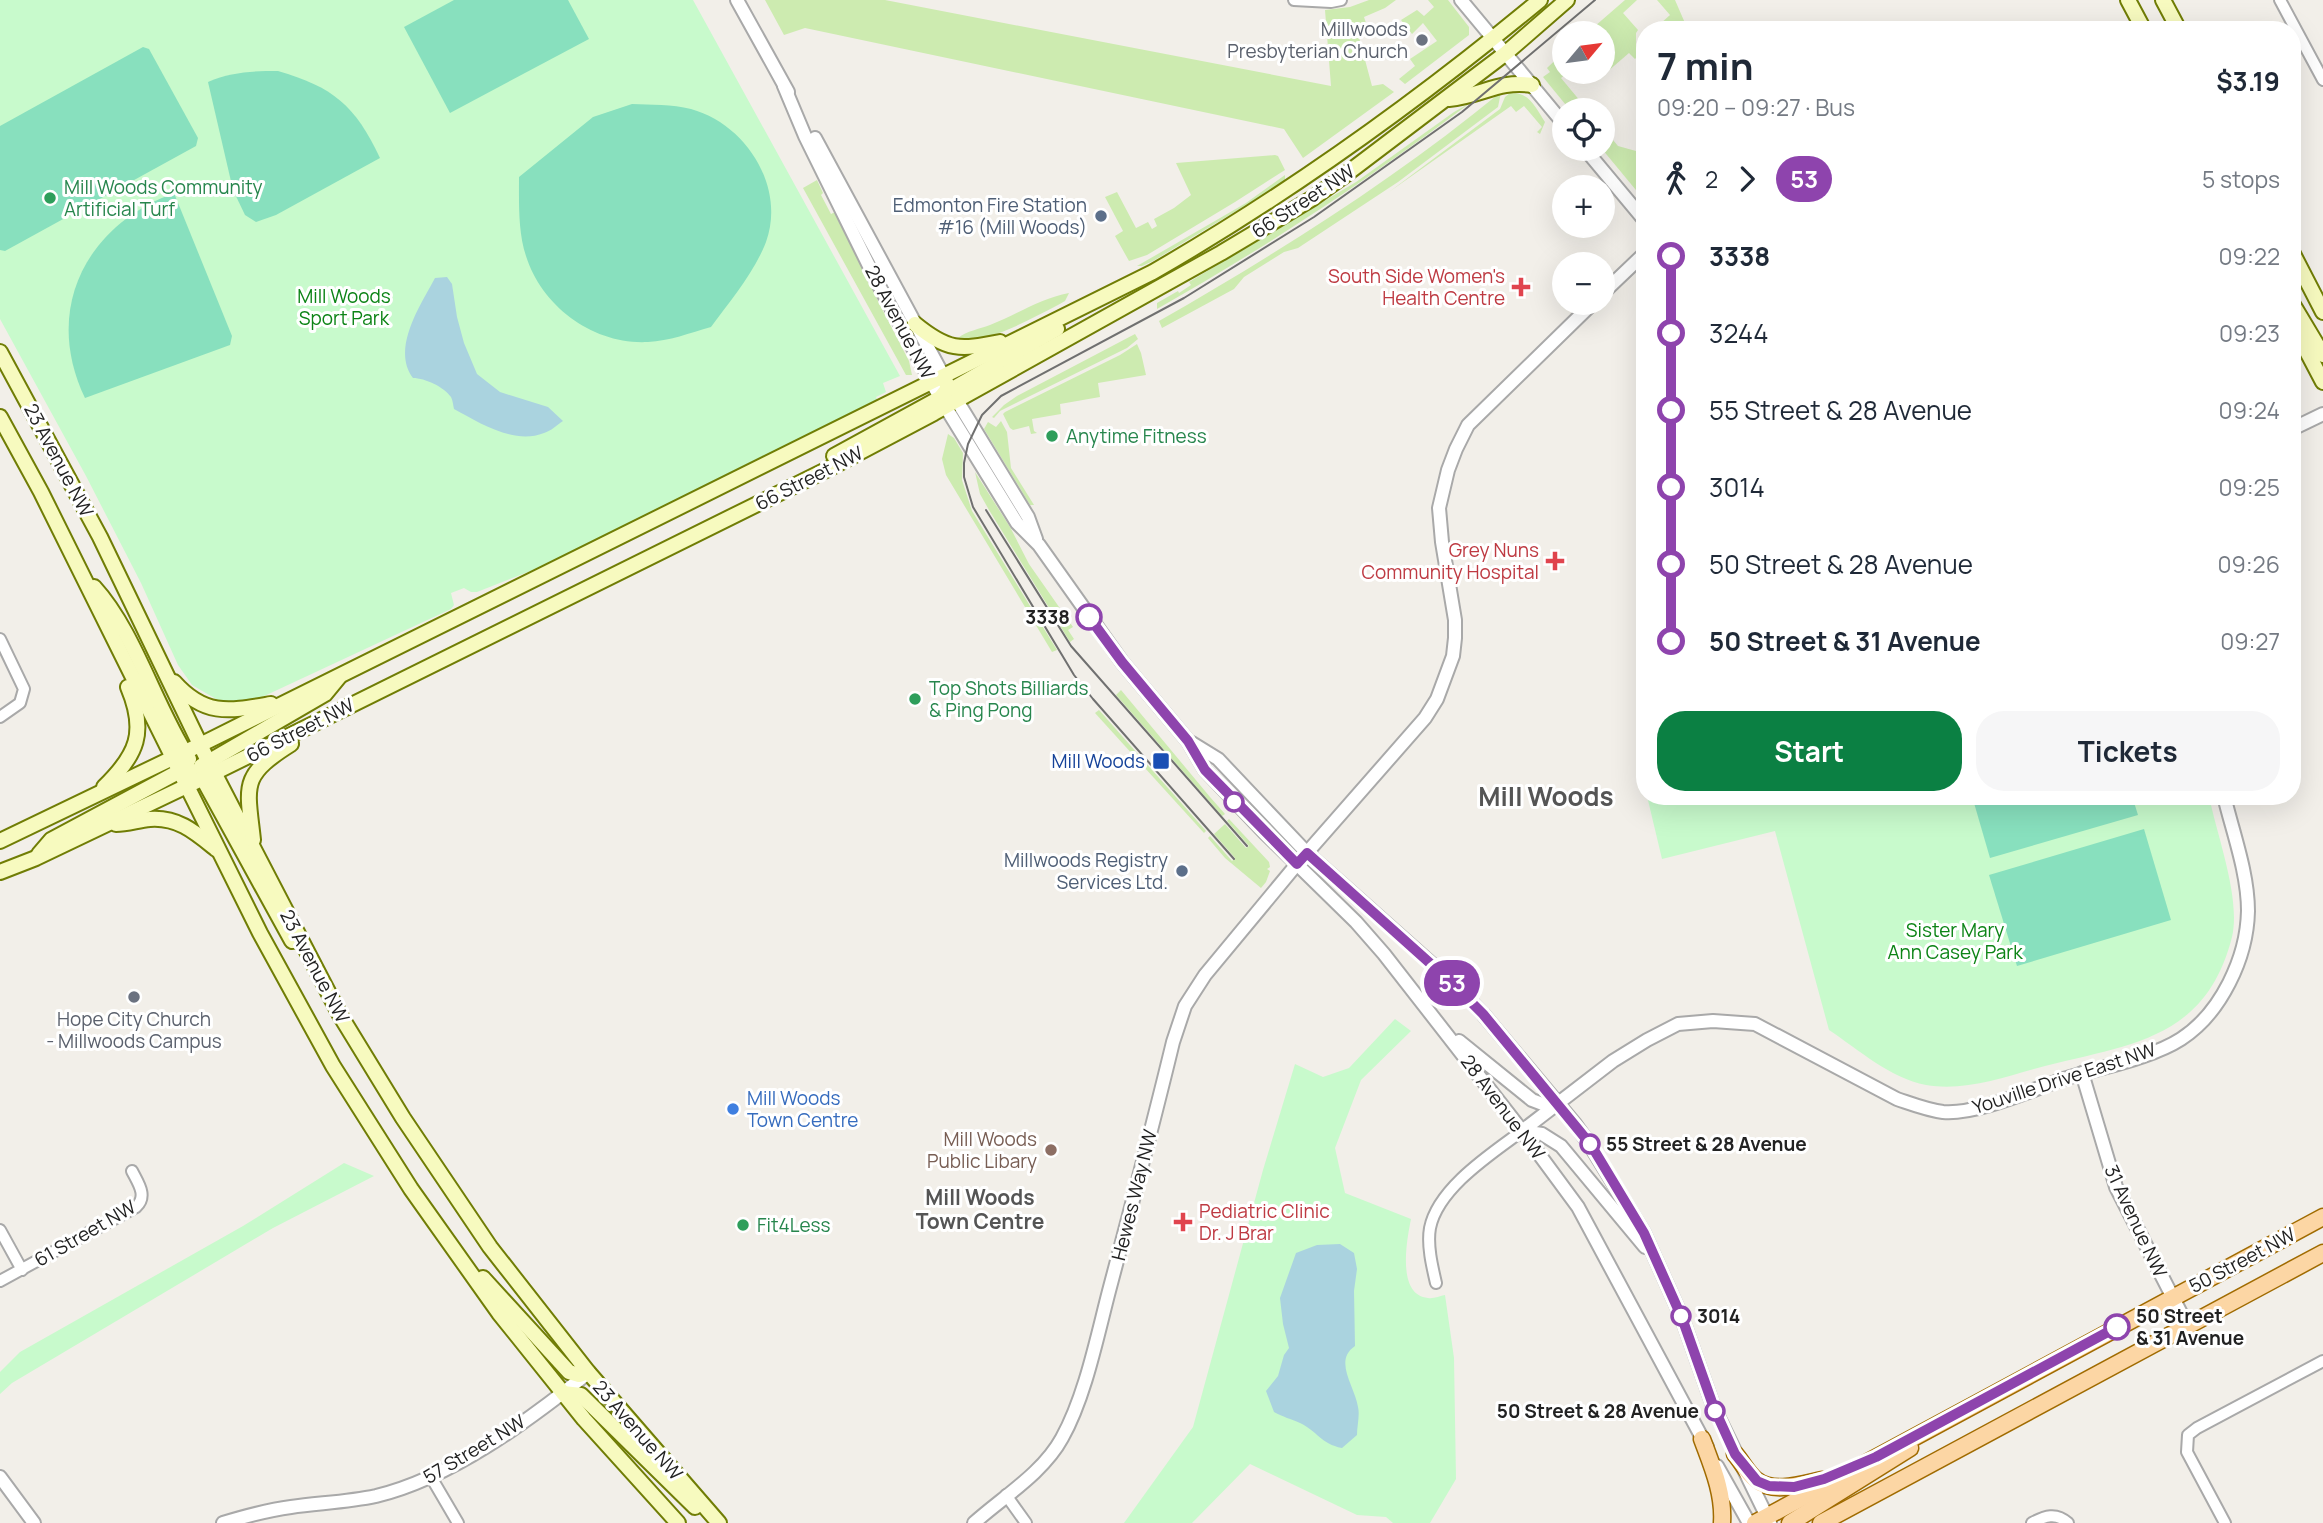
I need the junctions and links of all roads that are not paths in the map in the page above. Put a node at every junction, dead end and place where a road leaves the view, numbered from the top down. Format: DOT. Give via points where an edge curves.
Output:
graph roads {
  1 [pos="737,0"];
  2 [pos="1341,0"];
  3 [pos="1461,0"];
  4 [pos="1540,0"];
  5 [pos="1567,0"];
  6 [pos="2128,0"];
  7 [pos="2163,0"];
  8 [pos="2280,0"];
  9 [pos="1299,1"];
  10 [pos="2139,21"];
  11 [pos="2174,21"];
  12 [pos="2291,21"];
  13 [pos="1493,38"];
  14 [pos="2301,39"];
  15 [pos="1506,53"];
  16 [pos="2323,80"];
  17 [pos="1532,85"];
  18 [pos="784,86"];
  19 [pos="1447,99"];
  20 [pos="1552,109"];
  21 [pos="1595,161"];
  22 [pos="1636,210"];
  23 [pos="1636,262"];
  24 [pos="2301,269"];
  25 [pos="1615,282"];
  26 [pos="2323,312"];
  27 [pos="1071,314"];
  28 [pos="1581,315"];
  29 [pos="2301,318"];
  30 [pos="915,324"];
  31 [pos="1015,339"];
  32 [pos="2301,340"];
  33 [pos="0,352"];
  34 [pos="2323,355"];
  35 [pos="2323,382"];
  36 [pos="945,392"];
  37 [pos="2323,414"];
  38 [pos="0,417"];
  39 [pos="2301,425"];
  40 [pos="81,574"];
  41 [pos="0,639"];
  42 [pos="117,645"];
  43 [pos="167,673"];
  44 [pos="342,673"];
  45 [pos="286,701"];
  46 [pos="0,717"];
  47 [pos="321,720"];
  48 [pos="1188,741"];
  49 [pos="200,744"];
  50 [pos="193,768"];
  51 [pos="97,793"];
  52 [pos="2226,805"];
  53 [pos="108,824"];
  54 [pos="0,841"];
  55 [pos="254,849"];
  56 [pos="220,852"];
  57 [pos="1307,853"];
  58 [pos="36,858"];
  59 [pos="1297,864"];
  60 [pos="0,872"];
  61 [pos="340,1015"];
  62 [pos="1437,1023"];
  63 [pos="2082,1073"];
  64 [pos="1559,1105"];
  65 [pos="1522,1131"];
  66 [pos="132,1171"];
  67 [pos="2323,1217"];
  68 [pos="0,1230"];
  69 [pos="454,1250"];
  70 [pos="2323,1253"];
  71 [pos="1659,1264"];
  72 [pos="22,1270"];
  73 [pos="0,1281"];
  74 [pos="1436,1283"];
  75 [pos="2172,1297"];
  76 [pos="2187,1325"];
  77 [pos="2323,1361"];
  78 [pos="588,1373"];
  79 [pos="563,1393"];
  80 [pos="1951,1417"];
  81 [pos="1702,1439"];
  82 [pos="1735,1454"];
  83 [pos="1876,1457"];
  84 [pos="432,1476"];
  85 [pos="0,1477"];
  86 [pos="1006,1495"];
  87 [pos="2063,1520"];
  88 [pos="1764,1521"];
  89 [pos="34,1523"];
  90 [pos="223,1523"];
  91 [pos="458,1523"];
  92 [pos="677,1523"];
  93 [pos="717,1523"];
  94 [pos="974,1523"];
  95 [pos="1026,1523"];
  96 [pos="1723,1523"];
  97 [pos="1749,1523"];
  98 [pos="1790,1523"];
  99 [pos="1821,1523"];
  100 [pos="2032,1523"];
  101 [pos="2225,1523"];
  1 -- 18 [label="street, 28 Avenue NW"];
  2 -- 9 [label="street"];
  3 -- 13 [label="street"];
  4 -- 13 [label="main road, 66 Street NW"];
  5 -- 15 [label="main road, 66 Street NW"];
  6 -- 10 [label="main road"];
  7 -- 11 [label="main road"];
  8 -- 12 [label="street"];
  13 -- 15 [label="street"];
  13 -- 27 [label="main road, 66 Street NW" via="1410,104 1242,219"];
  14 -- 16 [label="street"];
  15 -- 17 [label="street"];
  15 -- 19 [label="main road, 66 Street NW"];
  17 -- 19 [label="main road" via="1500,85 1469,97"];
  17 -- 20 [label="street"];
  18 -- 30 [label="street, 28 Avenue NW"];
  18 -- 36 [label="street, 28 Avenue NW" via="874,278"];
  19 -- 36 [label="main road, 66 Street NW" via="1313,198 1177,278"];
  21 -- 22 [label="street"];
  23 -- 25 [label="street"];
  24 -- 26 [label="main road"];
  27 -- 31 [label="main road, 66 Street NW"];
  27 -- 36 [label="main road" via="1059,328"];
  28 -- 57 [label="street, Hewes Way NW" via="1468,425 1448,470 1439,508 1455,620 1453,656 1443,687 1425,718"];
  29 -- 34 [label="main road"];
  30 -- 31 [label="main road" via="954,347"];
  30 -- 36 [label="street, 28 Avenue NW"];
  31 -- 36 [label="main road, 66 Street NW"];
  32 -- 35 [label="main road"];
  33 -- 43 [label="main road, 23 Avenue NW"];
  36 -- 44 [label="main road, 66 Street NW"];
  36 -- 47 [label="main road, 66 Street NW" via="744,511"];
  36 -- 48 [label="street, 28 Avenue NW" via="1017,523 1039,545 1122,662"];
  37 -- 39 [label="street"];
  38 -- 40 [label="main road, 23 Avenue NW"];
  40 -- 42 [label="main road, 23 Avenue NW"];
  40 -- 50 [label="main road" via="122,628"];
  41 -- 46 [label="street" via="24,689 23,699"];
  42 -- 50 [label="main road, 23 Avenue NW"];
  42 -- 51 [label="main road" via="137,714 138,735 121,769"];
  43 -- 45 [label="main road" via="198,702 223,710"];
  43 -- 49 [label="main road, 23 Avenue NW"];
  44 -- 45 [label="main road, 66 Street NW"];
  44 -- 50 [label="main road" via="325,694"];
  45 -- 49 [label="main road, 66 Street NW"];
  47 -- 50 [label="main road, 66 Street NW"];
  47 -- 55 [label="main road" via="273,755 250,782"];
  48 -- 57 [label="street, 28 Avenue NW" via="1218,759"];
  48 -- 59 [label="street, 28 Avenue NW" via="1205,770"];
  49 -- 50 [label="main road, 66 Street NW"];
  50 -- 51 [label="main road, 66 Street NW"];
  50 -- 53 [label="main road, 66 Street NW"];
  50 -- 55 [label="main road, 23 Avenue NW"];
  50 -- 56 [label="main road, 23 Avenue NW"];
  50 -- 58 [label="main road" via="51,840"];
  50 -- 61 [label="main road" via="275,913"];
  51 -- 54 [label="main road, 66 Street NW"];
  52 -- 63 [label="street, Youville Drive East NW" via="2248,909 2230,984 2209,1017 2180,1039"];
  53 -- 56 [label="main road" via="172,820"];
  53 -- 58 [label="main road, 66 Street NW"];
  55 -- 61 [label="main road, 23 Avenue NW"];
  56 -- 69 [label="main road, 23 Avenue NW" via="333,1066"];
  57 -- 59 [label="street, Hewes Way NW"];
  57 -- 64 [label="street, 28 Avenue NW" via="1460,990"];
  58 -- 60 [label="main road, 66 Street NW"];
  59 -- 62 [label="street, 28 Avenue NW" via="1356,922"];
  59 -- 86 [label="street, Hewes Way NW" via="1212,966 1185,1006 1081,1392 1062,1440"];
  61 -- 78 [label="main road, 23 Avenue NW" via="445,1183"];
  62 -- 64 [label="street" via="1532,1100"];
  62 -- 65 [label="street, 28 Avenue NW"];
  63 -- 64 [label="street, Youville Drive East NW" via="1975,1108 1945,1112 1896,1099 1755,1024 1713,1021 1678,1024 1647,1040"];
  63 -- 75 [label="street, 31 Avenue NW" via="2116,1187"];
  64 -- 65 [label="street, Youville Drive East NW"];
  64 -- 71 [label="street, 28 Avenue NW" via="1591,1145"];
  65 -- 71 [label="street" via="1542,1134 1562,1146"];
  65 -- 74 [label="street" via="1462,1178 1439,1206 1430,1228"];
  65 -- 81 [label="street, 28 Avenue NW" via="1578,1208"];
  66 -- 72 [label="street, 61 Street NW" via="143,1195 141,1203"];
  67 -- 75 [label="main road, 50 Street NW"];
  68 -- 72 [label="street"];
  69 -- 78 [label="main road" via="569,1372"];
  69 -- 79 [label="main road, 23 Avenue NW"];
  70 -- 76 [label="main road, 50 Street NW"];
  71 -- 82 [label="street, 28 Avenue NW"];
  72 -- 73 [label="street, 61 Street NW"];
  75 -- 76 [label="street, 31 Avenue NW"];
  75 -- 80 [label="main road, 50 Street NW"];
  76 -- 99 [label="main road, 50 Street NW"];
  77 -- 101 [label="street" via="2188,1435 2187,1452"];
  78 -- 79 [label="street, 57 Street NW"];
  78 -- 93 [label="main road, 23 Avenue NW"];
  79 -- 84 [label="street, 57 Street NW"];
  79 -- 92 [label="main road, 23 Avenue NW"];
  79 -- 93 [label="main road" via="581,1395 683,1497"];
  80 -- 83 [label="main road, 50 Street NW"];
  80 -- 98 [label="main road" via="1894,1461"];
  81 -- 96 [label="main road" via="1717,1479"];
  81 -- 97 [label="street, 28 Avenue NW"];
  82 -- 83 [label="main road" via="1757,1481 1794,1487"];
  82 -- 88 [label="street, 28 Avenue NW"];
  83 -- 88 [label="main road, 50 Street NW"];
  84 -- 90 [label="street, 57 Street NW" via="375,1496 281,1509"];
  84 -- 91 [label="street"];
  85 -- 89 [label="street"];
  86 -- 94 [label="street, Hewes Way NW"];
  86 -- 95 [label="street"];
  87 -- 100 [label="street" via="2046,1516"];
}
